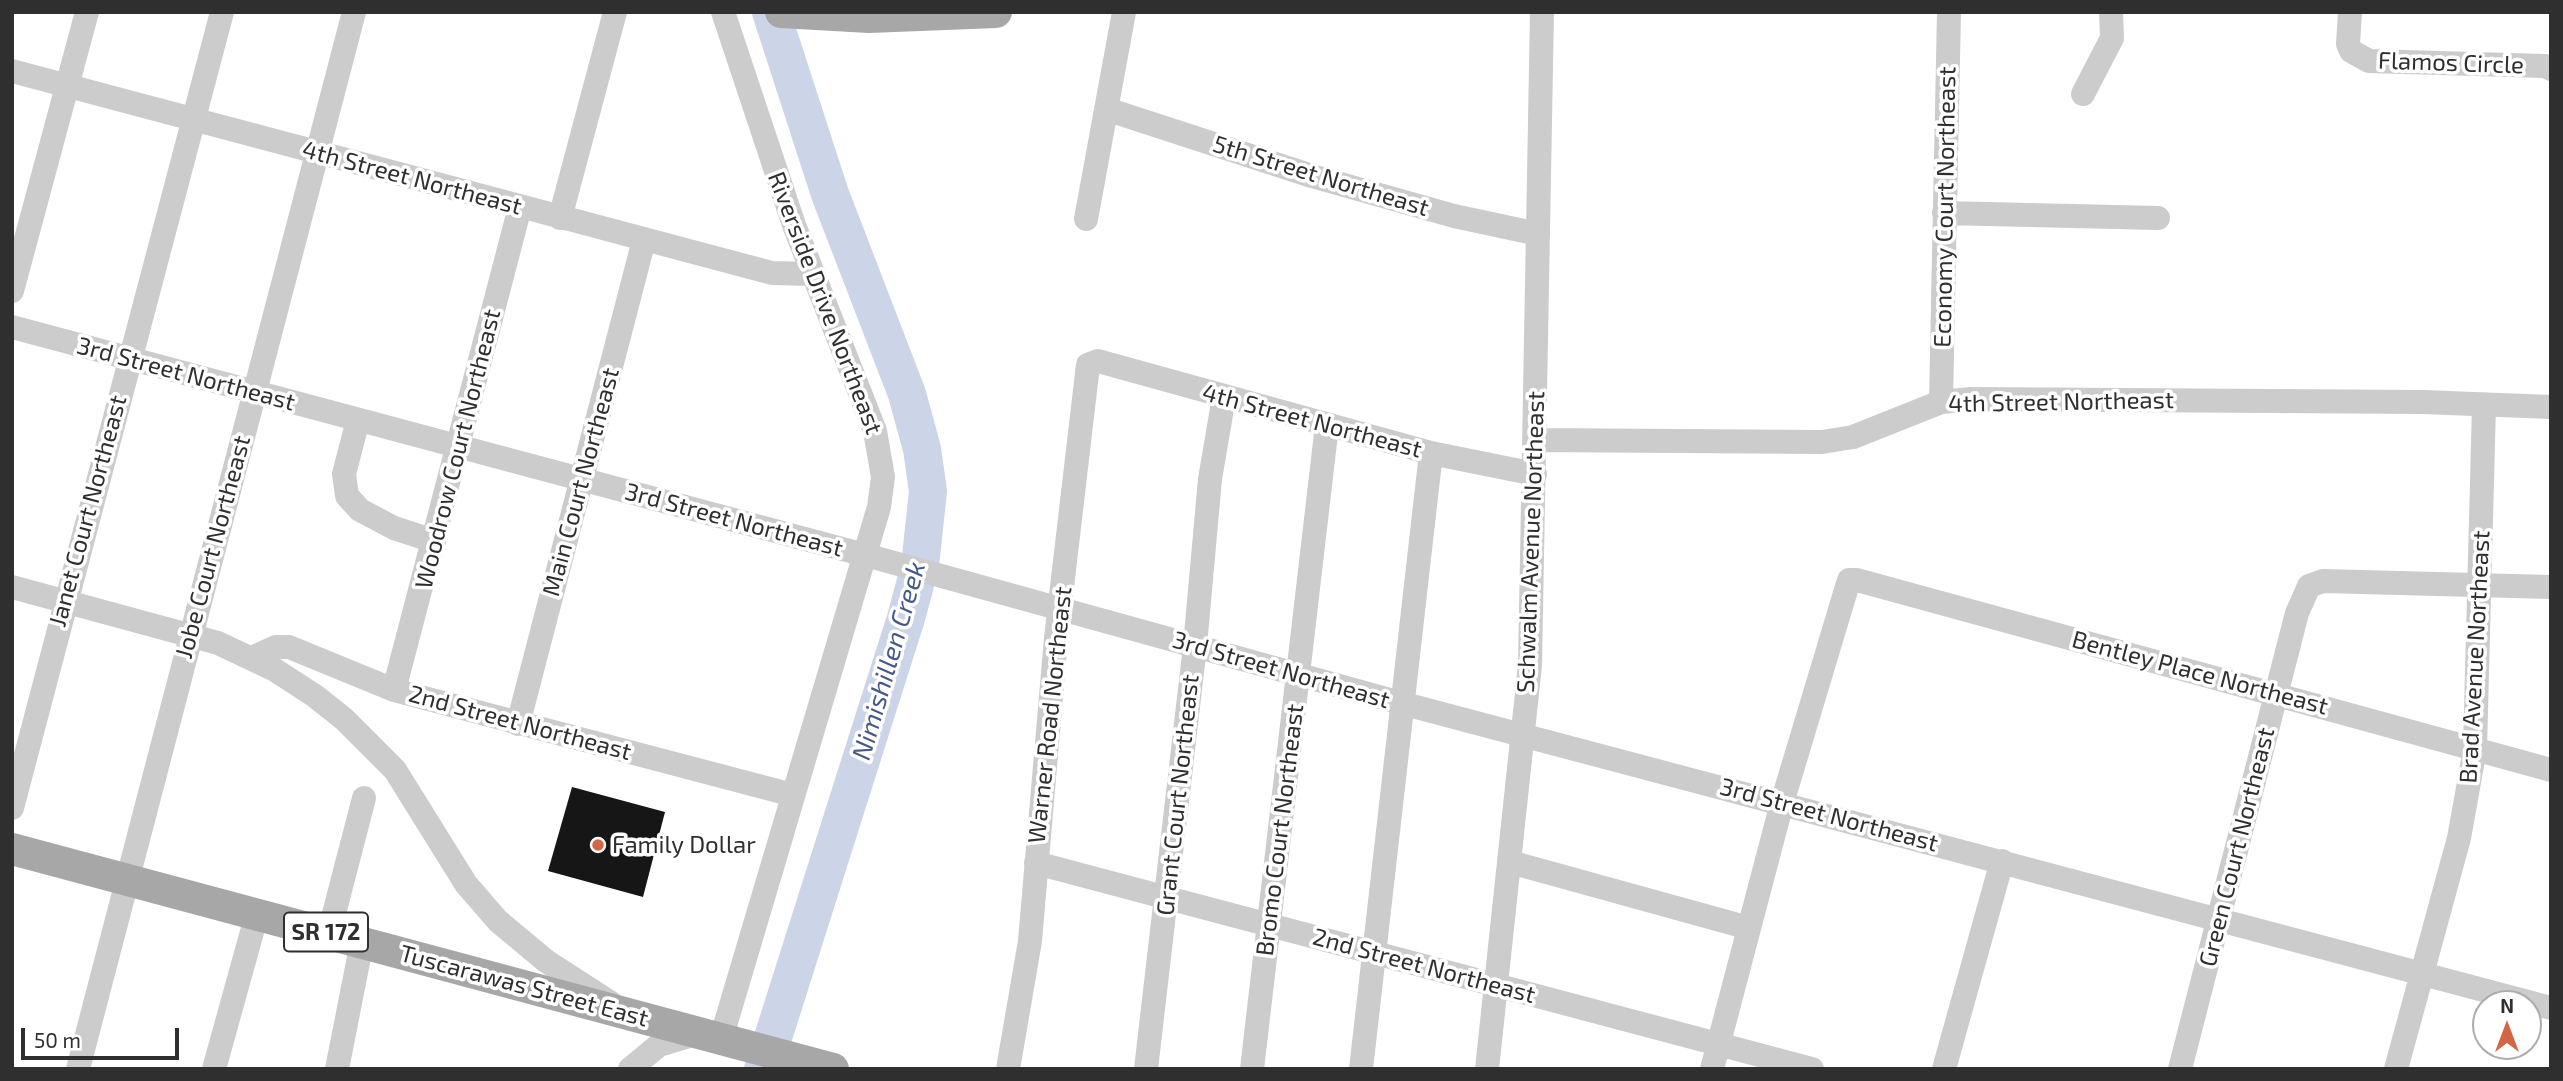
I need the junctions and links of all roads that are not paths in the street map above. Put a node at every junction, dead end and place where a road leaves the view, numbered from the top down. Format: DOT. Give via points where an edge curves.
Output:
graph roads {
  1 [pos="87,12"];
  2 [pos="222,12"];
  3 [pos="355,12"];
  4 [pos="615,12"];
  5 [pos="723,12"];
  6 [pos="781,12"];
  7 [pos="996,12"];
  8 [pos="1124,12"];
  9 [pos="1542,12"];
  10 [pos="1949,12"];
  11 [pos="2111,12"];
  12 [pos="2350,12"];
  13 [pos="2551,69"];
  14 [pos="12,71"];
  15 [pos="67,86"];
  16 [pos="2083,94"];
  17 [pos="1106,109"];
  18 [pos="192,119"];
  19 [pos="318,153"];
  20 [pos="520,207"];
  21 [pos="1944,213"];
  22 [pos="560,218"];
  23 [pos="2158,218"];
  24 [pos="1086,219"];
  25 [pos="1538,234"];
  26 [pos="644,240"];
  27 [pos="814,274"];
  28 [pos="12,291"];
  29 [pos="12,327"];
  30 [pos="128,358"];
  31 [pos="1091,362"];
  32 [pos="254,392"];
  33 [pos="1224,397"];
  34 [pos="1941,402"];
  35 [pos="2484,405"];
  36 [pos="2551,407"];
  37 [pos="358,420"];
  38 [pos="1327,425"];
  39 [pos="1535,440"];
  40 [pos="458,447"];
  41 [pos="1431,453"];
  42 [pos="1535,474"];
  43 [pos="581,479"];
  44 [pos="434,541"];
  45 [pos="872,557"];
  46 [pos="2480,586"];
  47 [pos="12,587"];
  48 [pos="2551,587"];
  49 [pos="64,601"];
  50 [pos="1060,608"];
  51 [pos="191,635"];
  52 [pos="1195,646"];
  53 [pos="252,658"];
  54 [pos="1298,675"];
  55 [pos="394,690"];
  56 [pos="2276,693"];
  57 [pos="1401,703"];
  58 [pos="518,724"];
  59 [pos="1524,735"];
  60 [pos="2475,749"];
  61 [pos="2551,770"];
  62 [pos="793,795"];
  63 [pos="364,798"];
  64 [pos="1782,803"];
  65 [pos="12,808"];
  66 [pos="12,849"];
  67 [pos="2001,861"];
  68 [pos="1510,862"];
  69 [pos="1036,863"];
  70 [pos="128,879"];
  71 [pos="1166,900"];
  72 [pos="257,914"];
  73 [pos="2219,919"];
  74 [pos="1270,926"];
  75 [pos="1749,928"];
  76 [pos="328,933"];
  77 [pos="362,942"];
  78 [pos="1373,952"];
  79 [pos="2422,973"];
  80 [pos="1496,984"];
  81 [pos="2551,1008"];
  82 [pos="640,1017"];
  83 [pos="720,1039"];
  84 [pos="1719,1044"];
  85 [pos="827,1067"];
  86 [pos="78,1069"];
  87 [pos="214,1069"];
  88 [pos="337,1069"];
  89 [pos="630,1069"];
  90 [pos="1008,1069"];
  91 [pos="1146,1069"];
  92 [pos="1252,1069"];
  93 [pos="1361,1069"];
  94 [pos="1487,1069"];
  95 [pos="1712,1069"];
  96 [pos="1812,1069"];
  97 [pos="1944,1069"];
  98 [pos="2180,1069"];
  99 [pos="2396,1069"];
  1 -- 15 [label="street"];
  2 -- 18 [label="street, Janet Court Northeast"];
  3 -- 19 [label="street, Jobe Court Northeast"];
  4 -- 22 [label="street"];
  5 -- 27 [label="street, Riverside Drive Northeast"];
  6 -- 7 [label="main road" via="826,17"];
  8 -- 17 [label="street"];
  9 -- 25 [label="street, Schwalm Avenue Northeast"];
  10 -- 21 [label="street, Economy Court Northeast"];
  11 -- 16 [label="street" via="2112,38"];
  12 -- 13 [label="street, Flamos Circle" via="2348,44 2351,51 2369,61 2545,65"];
  14 -- 15 [label="street, 4th Street Northeast"];
  15 -- 18 [label="street, 4th Street Northeast"];
  15 -- 28 [label="street"];
  17 -- 24 [label="street"];
  17 -- 25 [label="street, 5th Street Northeast" via="1312,176"];
  18 -- 19 [label="street, 4th Street Northeast"];
  18 -- 30 [label="street, Janet Court Northeast"];
  19 -- 20 [label="street, 4th Street Northeast"];
  19 -- 32 [label="street, Jobe Court Northeast"];
  20 -- 22 [label="street, 4th Street Northeast"];
  20 -- 40 [label="street, Woodrow Court Northeast"];
  21 -- 23 [label="street"];
  21 -- 34 [label="street, Economy Court Northeast"];
  22 -- 26 [label="street, 4th Street Northeast"];
  25 -- 39 [label="street, Schwalm Avenue Northeast"];
  26 -- 27 [label="street, 4th Street Northeast" via="772,273"];
  26 -- 43 [label="street, Main Court Northeast"];
  27 -- 45 [label="street, Riverside Drive Northeast" via="879,446 882,492"];
  29 -- 30 [label="street, 3rd Street Northeast"];
  30 -- 32 [label="street, 3rd Street Northeast"];
  30 -- 49 [label="street, Janet Court Northeast"];
  31 -- 33 [label="street, 4th Street Northeast"];
  31 -- 50 [label="street, Warner Road Northeast"];
  32 -- 37 [label="street, 3rd Street Northeast"];
  32 -- 51 [label="street, Jobe Court Northeast"];
  33 -- 38 [label="street, 4th Street Northeast"];
  33 -- 52 [label="street, Grant Court Northeast" via="1210,479"];
  34 -- 35 [label="street, 4th Street Northeast"];
  34 -- 39 [label="street, 4th Street Northeast" via="1853,437 1822,442"];
  35 -- 36 [label="street, 4th Street Northeast"];
  35 -- 46 [label="street, Brad Avenue Northeast"];
  37 -- 40 [label="street, 3rd Street Northeast"];
  37 -- 44 [label="street" via="344,474 347,496 360,510 394,528"];
  38 -- 41 [label="street, 4th Street Northeast"];
  38 -- 54 [label="street, Bromo Court Northeast"];
  39 -- 42 [label="street, Schwalm Avenue Northeast"];
  40 -- 43 [label="street, 3rd Street Northeast"];
  40 -- 44 [label="street, Woodrow Court Northeast"];
  41 -- 42 [label="street, 4th Street Northeast"];
  41 -- 57 [label="street"];
  42 -- 59 [label="street, Schwalm Avenue Northeast"];
  43 -- 45 [label="street, 3rd Street Northeast"];
  43 -- 58 [label="street, Main Court Northeast"];
  44 -- 55 [label="street, Woodrow Court Northeast"];
  45 -- 50 [label="street, 3rd Street Northeast"];
  45 -- 62 [label="street, Riverside Drive Northeast"];
  46 -- 48 [label="street"];
  46 -- 56 [label="street, Green Court Northeast" via="2323,581 2309,586 2297,613"];
  46 -- 60 [label="street, Brad Avenue Northeast"];
  47 -- 49 [label="street"];
  49 -- 51 [label="street"];
  49 -- 65 [label="street, Janet Court Northeast"];
  50 -- 52 [label="street, 3rd Street Northeast"];
  50 -- 69 [label="street, Warner Road Northeast"];
  51 -- 53 [label="street"];
  51 -- 70 [label="street, Jobe Court Northeast"];
  52 -- 54 [label="street, 3rd Street Northeast"];
  52 -- 71 [label="street, Grant Court Northeast"];
  53 -- 55 [label="street, 2nd Street Northeast" via="276,647 289,647"];
  53 -- 82 [label="street" via="315,696 377,750 414,797 466,884 506,929 565,974"];
  54 -- 57 [label="street, 3rd Street Northeast"];
  54 -- 74 [label="street, Bromo Court Northeast"];
  55 -- 58 [label="street, 2nd Street Northeast"];
  56 -- 60 [label="street, Bentley Place Northeast"];
  56 -- 64 [label="street, Bentley Place Northeast" via="1849,580"];
  56 -- 73 [label="street, Green Court Northeast"];
  57 -- 59 [label="street, 3rd Street Northeast"];
  57 -- 78 [label="street"];
  58 -- 62 [label="street, 2nd Street Northeast"];
  59 -- 64 [label="street, 3rd Street Northeast"];
  59 -- 68 [label="street, Schwalm Avenue Northeast"];
  60 -- 61 [label="street, Bentley Place Northeast"];
  60 -- 79 [label="street, Brad Avenue Northeast" via="2459,838"];
  62 -- 83 [label="street, Riverside Drive Northeast"];
  63 -- 76 [label="street"];
  64 -- 67 [label="street, 3rd Street Northeast"];
  64 -- 75 [label="street"];
  66 -- 70 [label="main road, Tuscarawas Street East / SR 172"];
  67 -- 73 [label="street, 3rd Street Northeast"];
  67 -- 97 [label="street"];
  68 -- 75 [label="street"];
  68 -- 80 [label="street, Schwalm Avenue Northeast"];
  69 -- 71 [label="street, 2nd Street Northeast"];
  69 -- 90 [label="street, Warner Road Northeast" via="1030,941"];
  70 -- 72 [label="main road, Tuscarawas Street East / SR 172"];
  70 -- 86 [label="street, Jobe Court Northeast"];
  71 -- 74 [label="street, 2nd Street Northeast"];
  71 -- 91 [label="street, Grant Court Northeast"];
  72 -- 76 [label="main road, Tuscarawas Street East / SR 172"];
  72 -- 87 [label="street"];
  73 -- 79 [label="street, 3rd Street Northeast"];
  73 -- 98 [label="street, Green Court Northeast"];
  74 -- 78 [label="street, 2nd Street Northeast"];
  74 -- 92 [label="street, Bromo Court Northeast"];
  75 -- 84 [label="street"];
  76 -- 77 [label="main road, Tuscarawas Street East / SR 172"];
  77 -- 82 [label="main road, Tuscarawas Street East / SR 172"];
  77 -- 88 [label="street"];
  78 -- 80 [label="street, 2nd Street Northeast"];
  78 -- 93 [label="street"];
  79 -- 81 [label="street, 3rd Street Northeast"];
  79 -- 99 [label="street, Brad Avenue Northeast"];
  80 -- 84 [label="street, 2nd Street Northeast"];
  80 -- 94 [label="street, Schwalm Avenue Northeast"];
  82 -- 83 [label="main road, Tuscarawas Street East / SR 172"];
  83 -- 85 [label="main road, Tuscarawas Street East / SR 172"];
  83 -- 89 [label="street" via="659,1045"];
  84 -- 95 [label="street"];
  84 -- 96 [label="street, 2nd Street Northeast"];
}
